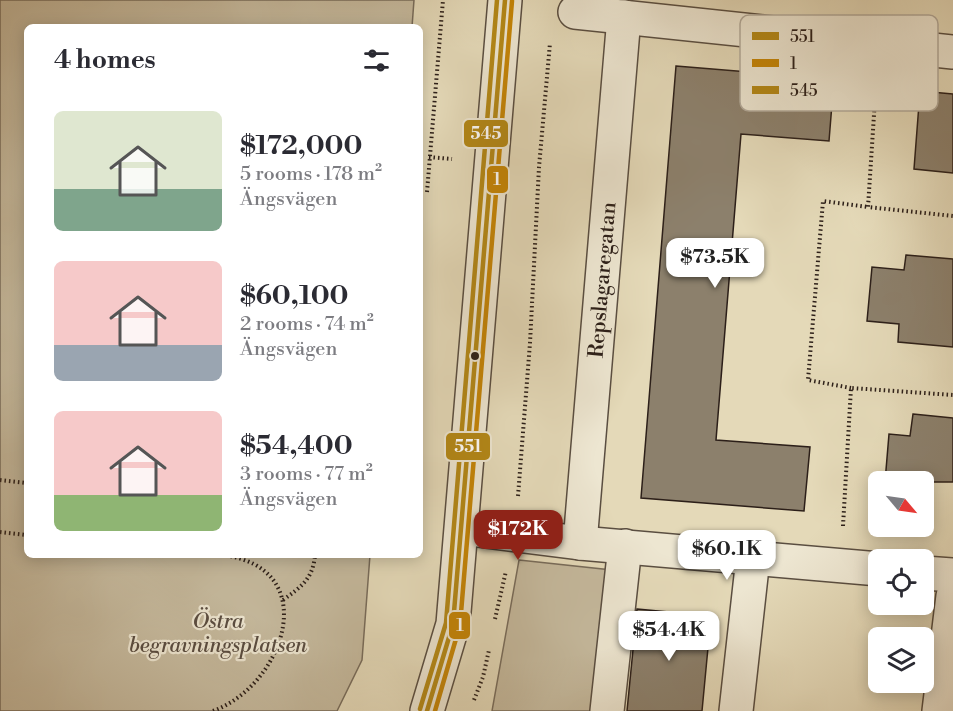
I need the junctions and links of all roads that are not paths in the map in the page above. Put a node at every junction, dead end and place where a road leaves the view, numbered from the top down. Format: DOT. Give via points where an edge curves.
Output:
graph roads {
  1 [pos="505,0"];
  2 [pos="574,12"];
  3 [pos="624,17"];
  4 [pos="740,30"];
  5 [pos="938,51"];
  6 [pos="953,52"];
  7 [pos="462,528"];
  8 [pos="580,543"];
  9 [pos="625,546"];
  10 [pos="753,558"];
  11 [pos="868,568"];
  12 [pos="934,574"];
  13 [pos="953,575"];
  14 [pos="953,596"];
  15 [pos="427,711"];
  16 [pos="607,711"];
  17 [pos="736,711"];
  18 [pos="939,711"];
  1 -- 7 [label="street"];
  2 -- 3 [label="street"];
  3 -- 4 [label="street"];
  3 -- 8 [label="street, Repslagaregatan"];
  5 -- 6 [label="street"];
  7 -- 8 [label="street"];
  7 -- 15 [label="street" via="453,624"];
  8 -- 9 [label="street"];
  9 -- 10 [label="street"];
  9 -- 16 [label="street"];
  10 -- 11 [label="street"];
  10 -- 17 [label="street"];
  12 -- 13 [label="street"];
  14 -- 18 [label="street"];
}
